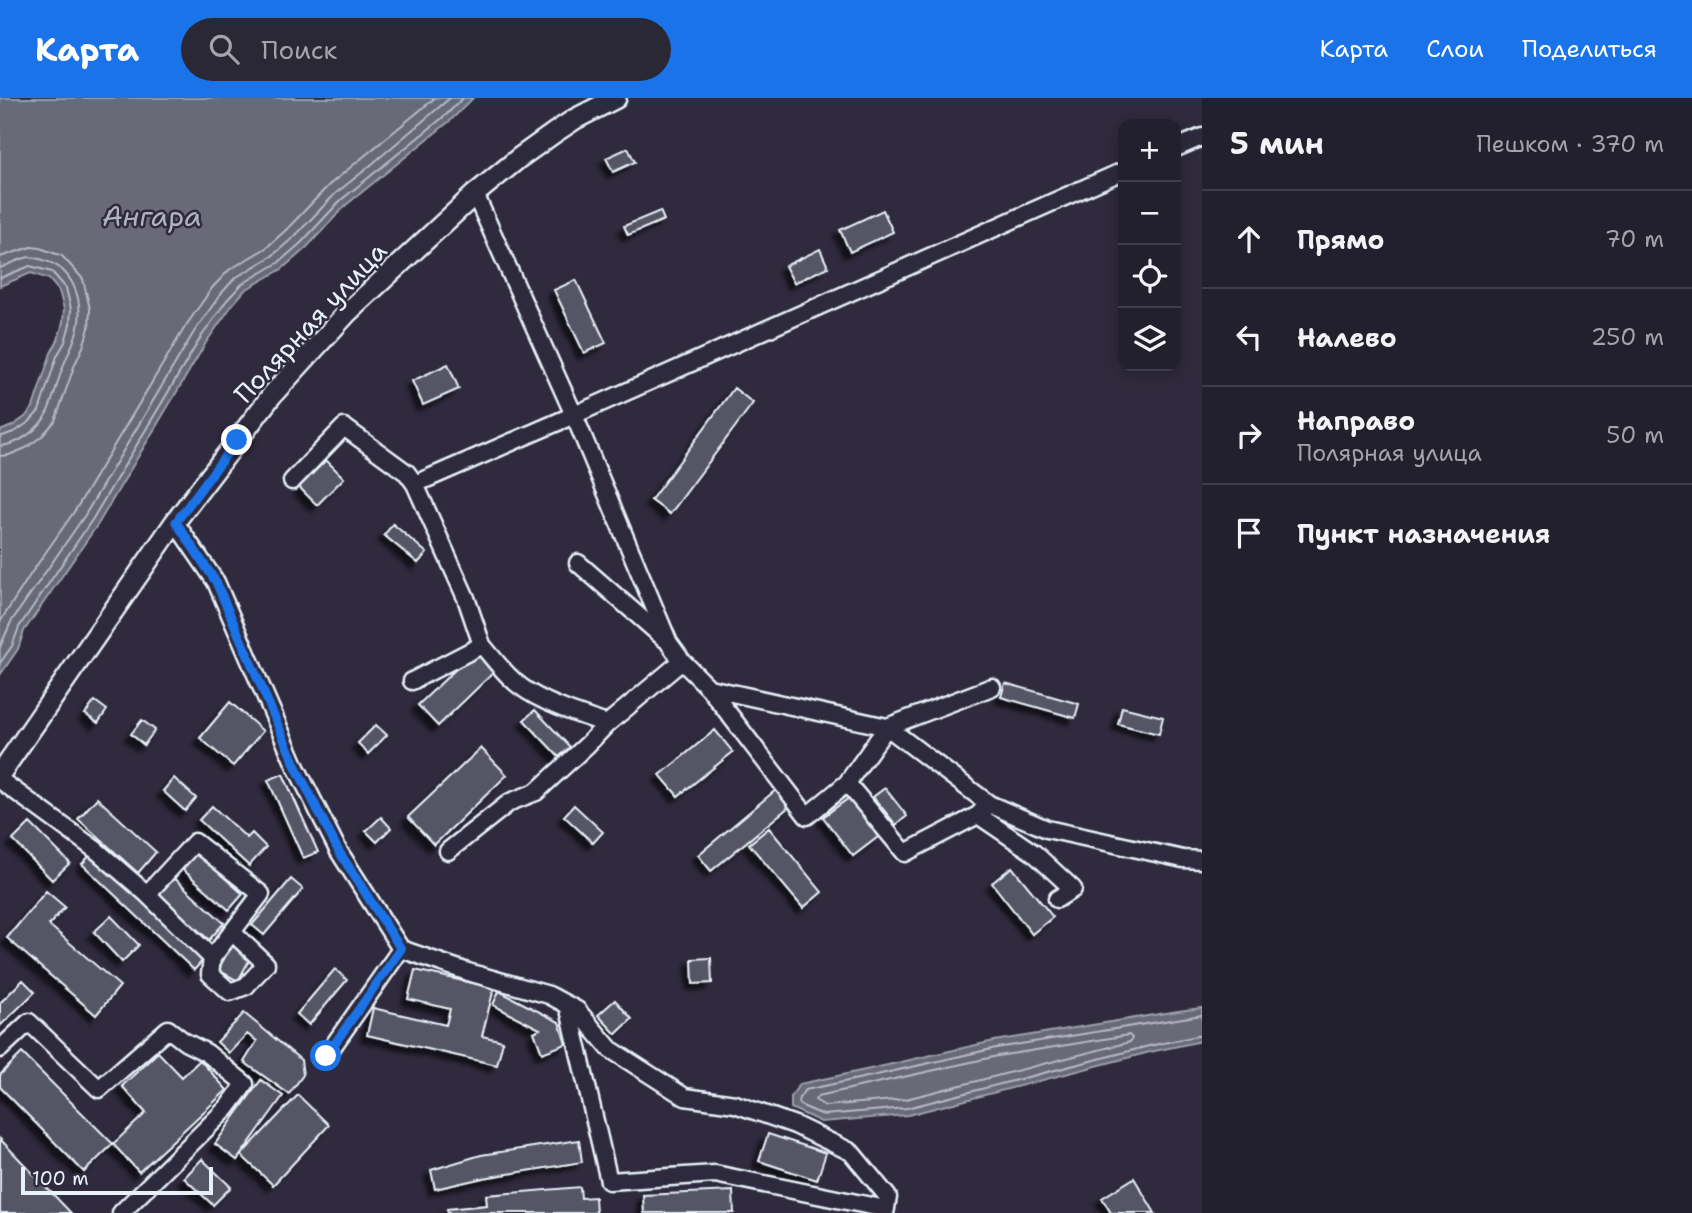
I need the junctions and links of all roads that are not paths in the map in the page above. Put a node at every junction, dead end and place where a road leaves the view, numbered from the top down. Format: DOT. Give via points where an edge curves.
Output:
graph roads {
  1 [pos="616,98"];
  2 [pos="1202,136"];
  3 [pos="1181,146"];
  4 [pos="1118,173"];
  5 [pos="475,194"];
  6 [pos="574,415"];
  7 [pos="292,481"];
  8 [pos="415,484"];
  9 [pos="176,522"];
  10 [pos="578,563"];
  11 [pos="669,643"];
  12 [pos="482,645"];
  13 [pos="682,661"];
  14 [pos="412,681"];
  15 [pos="992,687"];
  16 [pos="709,688"];
  17 [pos="607,724"];
  18 [pos="887,727"];
  19 [pos="0,774"];
  20 [pos="0,780"];
  21 [pos="847,783"];
  22 [pos="984,810"];
  23 [pos="448,851"];
  24 [pos="1202,860"];
  25 [pos="147,894"];
  26 [pos="1057,899"];
  27 [pos="232,932"];
  28 [pos="401,949"];
  29 [pos="212,958"];
  30 [pos="568,1005"];
  31 [pos="0,1049"];
  32 [pos="326,1056"];
  33 [pos="885,1211"];
  34 [pos="121,1213"];
  1 -- 5 [label="main road, Полярная улица" via="554,133"];
  2 -- 3 [label="lane"];
  4 -- 6 [label="lane"];
  5 -- 6 [label="lane"];
  5 -- 9 [label="main road, Полярная улица" via="347,313 272,395"];
  6 -- 8 [label="lane"];
  6 -- 11 [label="lane"];
  7 -- 8 [label="lane" via="344,427 407,473"];
  8 -- 12 [label="lane"];
  9 -- 19 [label="main road, Полярная улица"];
  9 -- 28 [label="lane" via="216,582 296,767 338,850"];
  10 -- 11 [label="lane"];
  11 -- 13 [label="lane"];
  12 -- 14 [label="lane"];
  12 -- 17 [label="lane" via="521,687"];
  13 -- 16 [label="lane"];
  13 -- 17 [label="lane"];
  15 -- 18 [label="lane"];
  16 -- 18 [label="lane"];
  16 -- 21 [label="lane" via="807,816"];
  17 -- 23 [label="lane" via="536,792 510,802"];
  18 -- 21 [label="lane"];
  18 -- 22 [label="lane"];
  20 -- 25 [label="lane" via="96,850"];
  21 -- 22 [label="lane" via="905,853"];
  22 -- 24 [label="lane" via="1047,829"];
  22 -- 26 [label="lane" via="1073,889"];
  25 -- 27 [label="lane" via="195,842 261,894"];
  25 -- 29 [label="lane"];
  27 -- 29 [label="lane"];
  27 -- 29 [label="lane" via="265,964 246,986 230,992 210,974"];
  28 -- 30 [label="lane"];
  28 -- 32 [label="lane"];
  30 -- 33 [label="lane" via="610,1049 685,1097 735,1104 850,1152 888,1197"];
  30 -- 33 [label="lane" via="609,1181 715,1174"];
  31 -- 34 [label="lane" via="29,1022 99,1089 168,1029 245,1084 227,1108"];
}
